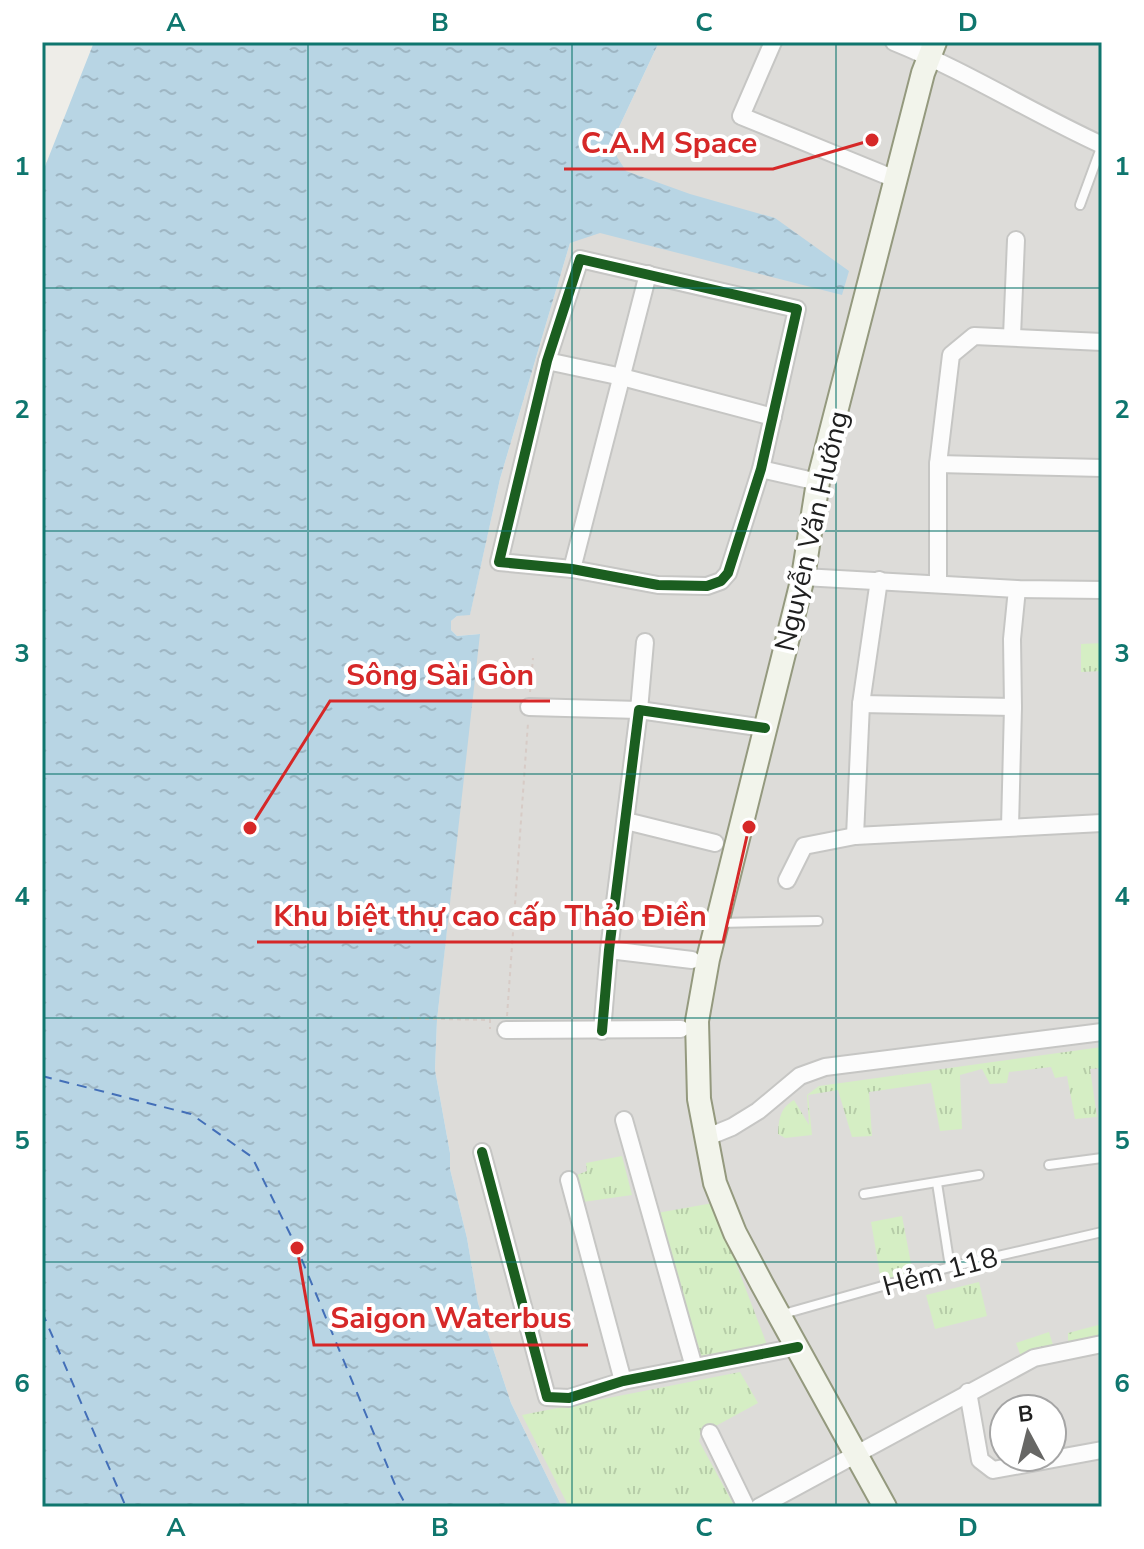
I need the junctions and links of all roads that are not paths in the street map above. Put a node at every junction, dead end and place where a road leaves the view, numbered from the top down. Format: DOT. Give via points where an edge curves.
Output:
graph roads {
  1 [pos="773,42"];
  2 [pos="894,42"];
  3 [pos="932,49"];
  4 [pos="1102,145"];
  5 [pos="895,179"];
  6 [pos="1080,205"];
  7 [pos="1016,240"];
  8 [pos="648,274"];
  9 [pos="1012,336"];
  10 [pos="1102,342"];
  11 [pos="547,361"];
  12 [pos="622,377"];
  13 [pos="773,417"];
  14 [pos="938,464"];
  15 [pos="1102,468"];
  16 [pos="761,469"];
  17 [pos="818,482"];
  18 [pos="572,569"];
  19 [pos="803,577"];
  20 [pos="879,580"];
  21 [pos="938,584"];
  22 [pos="1017,589"];
  23 [pos="1102,590"];
  24 [pos="645,642"];
  25 [pos="861,704"];
  26 [pos="529,707"];
  27 [pos="1013,707"];
  28 [pos="639,710"];
  29 [pos="765,728"];
  30 [pos="626,821"];
  31 [pos="1102,823"];
  32 [pos="1010,827"];
  33 [pos="855,836"];
  34 [pos="715,843"];
  35 [pos="787,880"];
  36 [pos="818,921"];
  37 [pos="717,923"];
  38 [pos="609,950"];
  39 [pos="692,960"];
  40 [pos="689,1026"];
  41 [pos="506,1030"];
  42 [pos="602,1031"];
  43 [pos="1102,1032"];
  44 [pos="624,1120"];
  45 [pos="705,1138"];
  46 [pos="482,1152"];
  47 [pos="1102,1158"];
  48 [pos="1049,1165"];
  49 [pos="979,1175"];
  50 [pos="569,1180"];
  51 [pos="937,1183"];
  52 [pos="864,1194"];
  53 [pos="1102,1232"];
  54 [pos="950,1267"];
  55 [pos="780,1315"];
  56 [pos="1102,1344"];
  57 [pos="798,1347"];
  58 [pos="694,1367"];
  59 [pos="623,1381"];
  60 [pos="968,1392"];
  61 [pos="710,1433"];
  62 [pos="1102,1450"];
  63 [pos="855,1453"];
  64 [pos="746,1507"];
  65 [pos="759,1507"];
  66 [pos="885,1507"];
  1 -- 5 [label="street" via="741,116"];
  2 -- 3 [label="street"];
  3 -- 4 [label="street" via="1056,124"];
  3 -- 5 [label="main road, Nguyễn Văn Hưởng"];
  4 -- 6 [label="lane"];
  5 -- 17 [label="main road, Nguyễn Văn Hưởng"];
  7 -- 9 [label="street"];
  8 -- 11 [label="street" via="580,259"];
  8 -- 12 [label="street"];
  8 -- 13 [label="street" via="797,309"];
  9 -- 10 [label="street"];
  9 -- 14 [label="street" via="974,336 951,355"];
  11 -- 12 [label="street"];
  11 -- 18 [label="street" via="499,562"];
  12 -- 13 [label="street"];
  12 -- 18 [label="street"];
  13 -- 16 [label="street"];
  14 -- 15 [label="street"];
  14 -- 21 [label="street"];
  16 -- 17 [label="street"];
  16 -- 18 [label="street" via="721,581 707,586 658,585"];
  17 -- 19 [label="main road, Nguyễn Văn Hưởng"];
  19 -- 20 [label="street"];
  19 -- 29 [label="main road, Nguyễn Văn Hưởng"];
  20 -- 21 [label="street"];
  20 -- 25 [label="street"];
  21 -- 22 [label="street"];
  22 -- 23 [label="street"];
  22 -- 27 [label="street"];
  24 -- 28 [label="street"];
  25 -- 27 [label="street"];
  25 -- 33 [label="street"];
  26 -- 28 [label="street"];
  27 -- 32 [label="street"];
  28 -- 29 [label="street"];
  28 -- 30 [label="street"];
  29 -- 37 [label="main road, Nguyễn Văn Hưởng"];
  30 -- 34 [label="street"];
  30 -- 38 [label="street"];
  31 -- 32 [label="street"];
  32 -- 33 [label="street"];
  33 -- 35 [label="street" via="804,846"];
  36 -- 37 [label="lane"];
  37 -- 40 [label="main road, Nguyễn Văn Hưởng"];
  38 -- 39 [label="street"];
  38 -- 42 [label="street"];
  40 -- 42 [label="street"];
  40 -- 45 [label="main road, Nguyễn Văn Hưởng"];
  41 -- 42 [label="street"];
  43 -- 45 [label="street" via="825,1067 800,1076 758,1111"];
  44 -- 58 [label="street"];
  45 -- 55 [label="main road" via="715,1183 735,1233"];
  46 -- 59 [label="street" via="547,1397 569,1398"];
  47 -- 48 [label="lane"];
  49 -- 51 [label="lane"];
  50 -- 59 [label="street"];
  51 -- 52 [label="lane"];
  51 -- 54 [label="lane"];
  53 -- 54 [label="lane, Hẻm 118"];
  54 -- 55 [label="lane, Hẻm 118"];
  55 -- 57 [label="main road"];
  56 -- 60 [label="street" via="1034,1358"];
  57 -- 58 [label="street"];
  57 -- 63 [label="main road"];
  58 -- 59 [label="street"];
  60 -- 62 [label="street" via="980,1460 993,1470"];
  60 -- 63 [label="street"];
  61 -- 64 [label="street"];
  63 -- 65 [label="street"];
  63 -- 66 [label="main road"];
}
